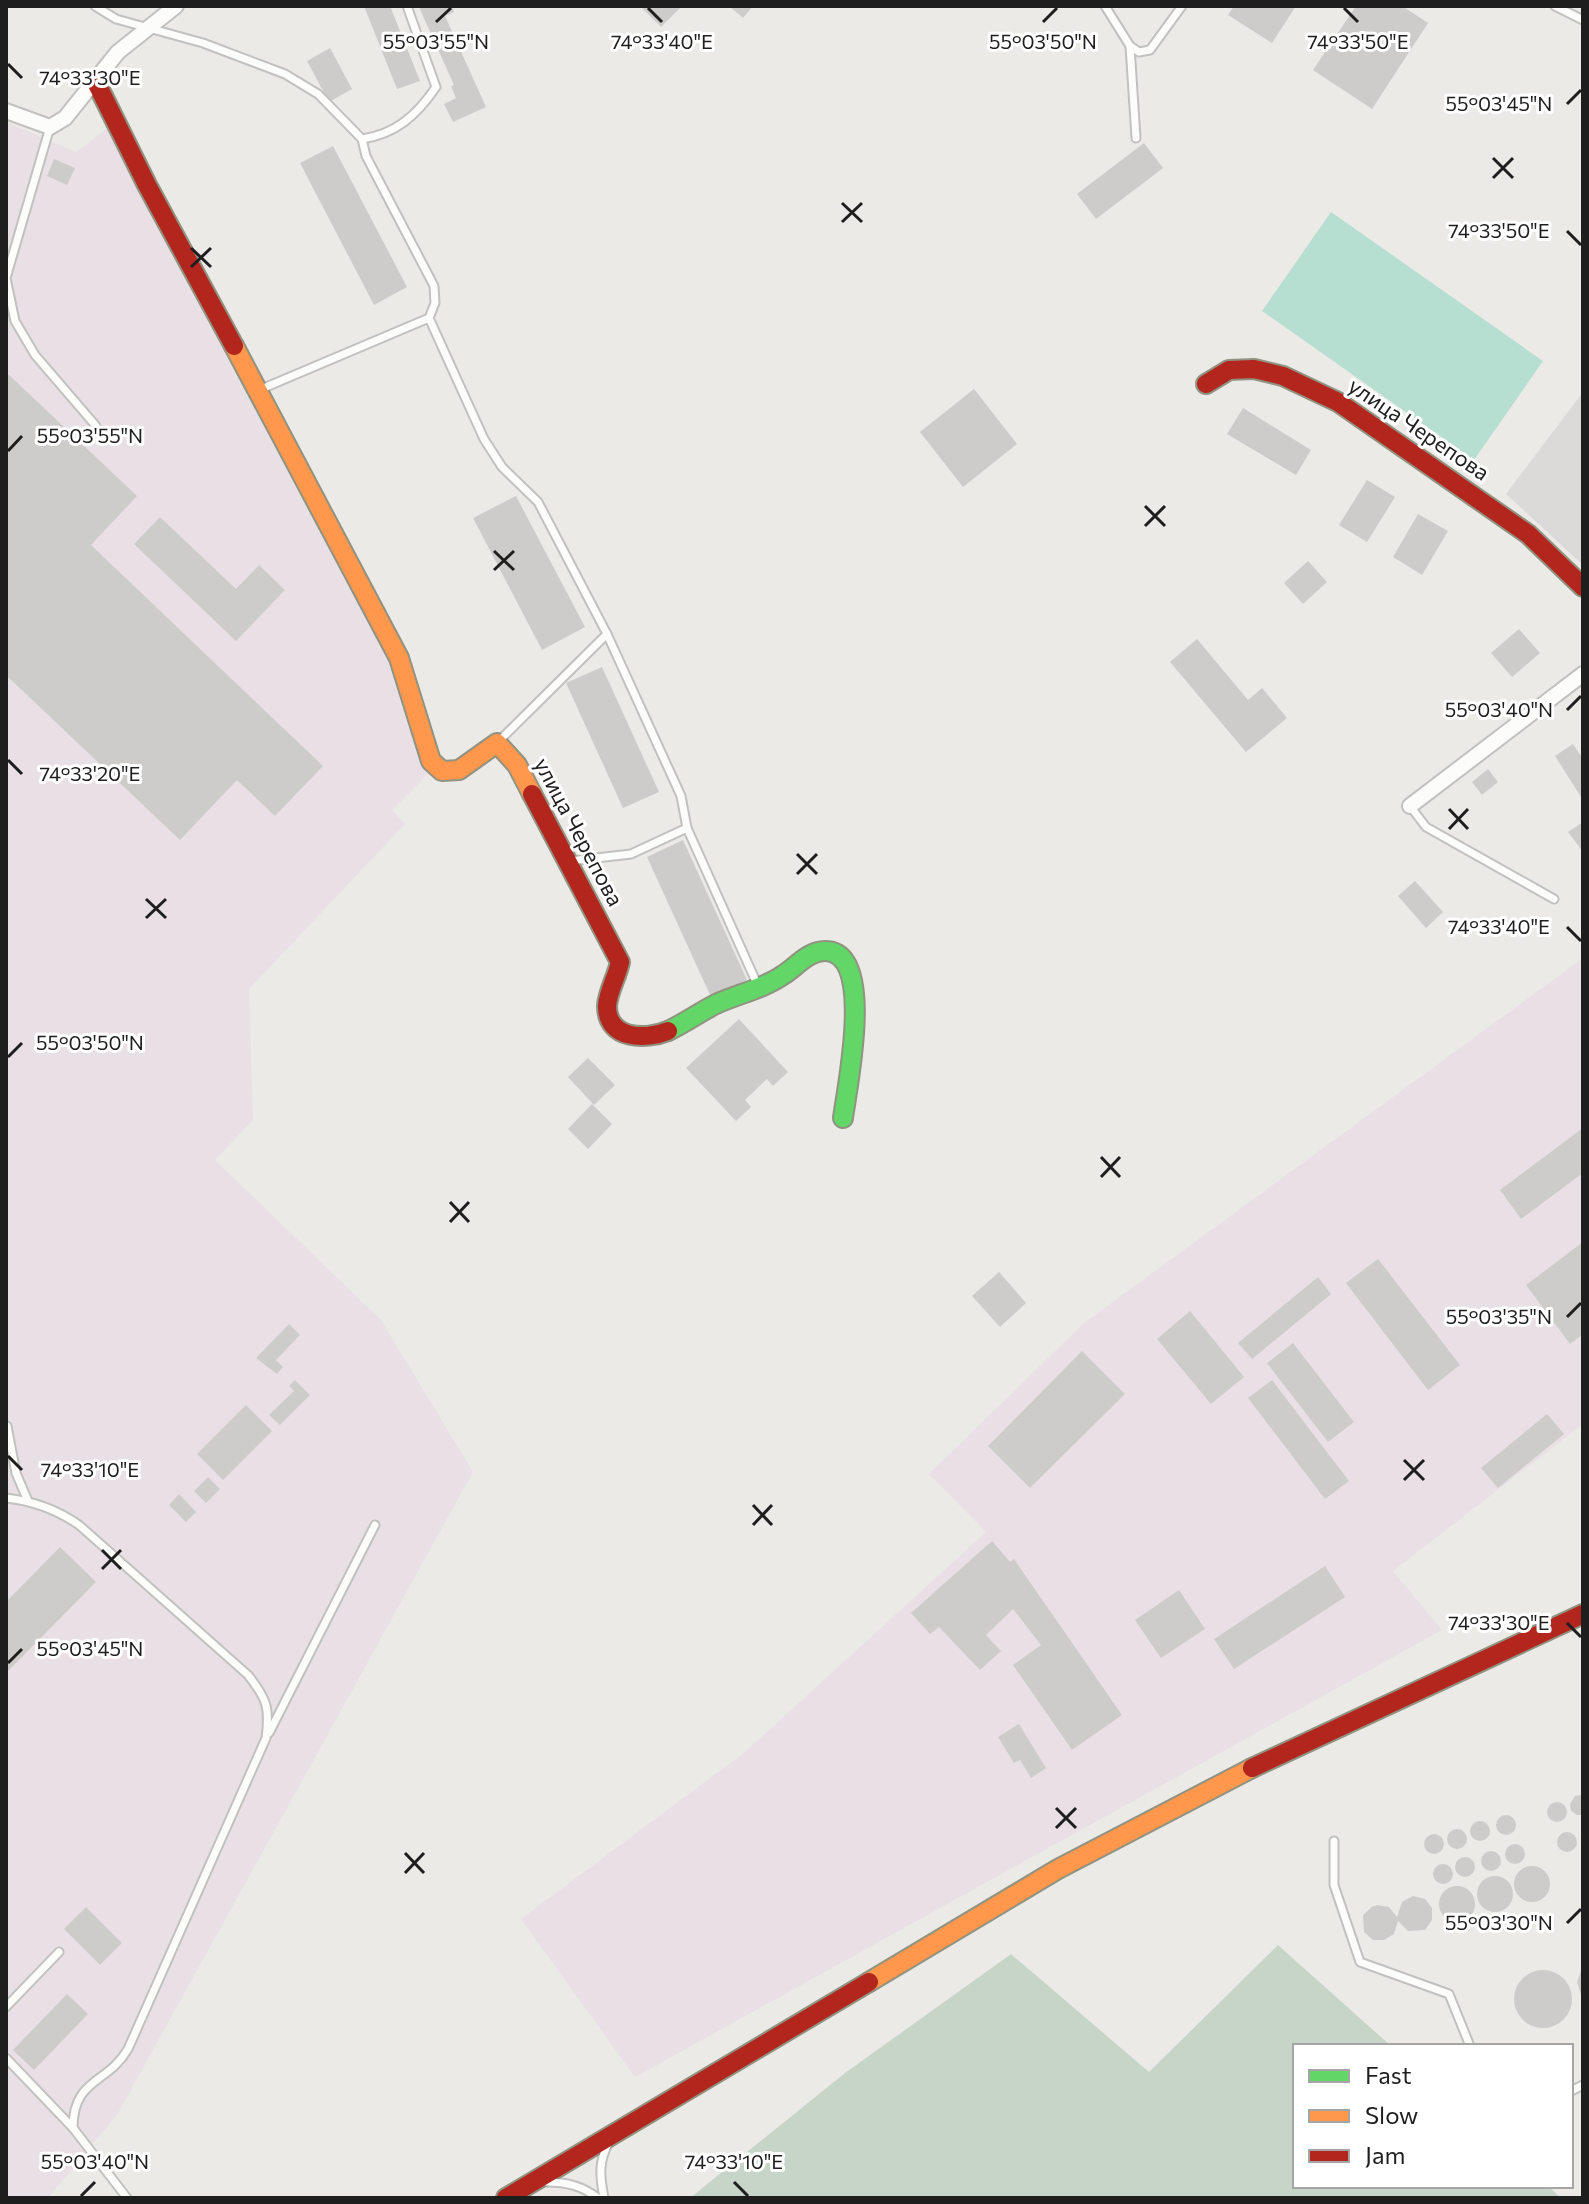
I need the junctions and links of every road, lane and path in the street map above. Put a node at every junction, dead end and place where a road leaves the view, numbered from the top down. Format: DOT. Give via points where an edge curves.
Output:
graph roads {
  1 [pos="95,6"];
  2 [pos="176,6"];
  3 [pos="407,6"];
  4 [pos="1105,6"];
  5 [pos="1182,6"];
  6 [pos="1555,6"];
  7 [pos="1583,20"];
  8 [pos="147,27"];
  9 [pos="1130,46"];
  10 [pos="95,80"];
  11 [pos="6,111"];
  12 [pos="50,127"];
  13 [pos="1136,138"];
  14 [pos="362,139"];
  15 [pos="429,318"];
  16 [pos="1206,384"];
  17 [pos="257,390"];
  18 [pos="96,426"];
  19 [pos="1583,587"];
  20 [pos="607,634"];
  21 [pos="1583,674"];
  22 [pos="497,743"];
  23 [pos="1410,806"];
  24 [pos="687,828"];
  25 [pos="567,861"];
  26 [pos="1554,899"];
  27 [pos="760,989"];
  28 [pos="843,1118"];
  29 [pos="7,1426"];
  30 [pos="6,1498"];
  31 [pos="28,1501"];
  32 [pos="375,1525"];
  33 [pos="1583,1614"];
  34 [pos="266,1738"];
  35 [pos="1334,1841"];
  36 [pos="59,1952"];
  37 [pos="6,2007"];
  38 [pos="1469,2044"];
  39 [pos="6,2058"];
  40 [pos="73,2128"];
  41 [pos="614,2134"];
  42 [pos="532,2183"];
  43 [pos="127,2198"];
  44 [pos="506,2198"];
  45 [pos="598,2198"];
  46 [pos="604,2198"];
  1 -- 8 [label="lane" via="116,19"];
  2 -- 8 [label="street"];
  3 -- 14 [label="lane" via="436,87 412,118 381,136"];
  4 -- 9 [label="lane"];
  5 -- 9 [label="lane" via="1150,50 1139,52"];
  6 -- 7 [label="lane"];
  8 -- 10 [label="street"];
  8 -- 14 [label="lane" via="285,74 318,94"];
  9 -- 13 [label="lane"];
  10 -- 12 [label="street" via="65,118"];
  10 -- 17 [label="street"];
  11 -- 12 [label="street"];
  12 -- 18 [label="lane" via="6,278 15,321 35,355"];
  14 -- 15 [label="lane" via="434,286"];
  15 -- 17 [label="lane"];
  15 -- 20 [label="lane" via="484,439 502,467 538,502"];
  16 -- 19 [label="street, улица Черепова" via="1229,370 1254,369 1283,376 1338,402 1528,534"];
  17 -- 22 [label="street" via="399,658 431,761 442,771 459,770"];
  20 -- 22 [label="lane"];
  20 -- 24 [label="lane" via="681,796"];
  21 -- 23 [label="street"];
  22 -- 25 [label="street, улица Черепова" via="517,765"];
  23 -- 26 [label="lane" via="1426,827"];
  24 -- 25 [label="lane" via="631,854"];
  24 -- 27 [label="lane"];
  25 -- 27 [label="street, улица Черепова" via="620,962 608,998 609,1015 631,1038 663,1033 719,1003"];
  27 -- 28 [label="street, улица Черепова" via="814,953 828,950 849,966 854,1013"];
  29 -- 31 [label="lane" via="16,1473"];
  30 -- 31 [label="lane"];
  31 -- 34 [label="lane" via="59,1511 79,1525 248,1675 270,1713"];
  32 -- 34 [label="lane"];
  33 -- 41 [label="street" via="1256,1766 1058,1869"];
  34 -- 40 [label="lane" via="128,2049 79,2096"];
  35 -- 38 [label="lane" via="1334,1885 1360,1962 1449,1994"];
  36 -- 37 [label="lane"];
  39 -- 40 [label="lane"];
  40 -- 43 [label="lane"];
  41 -- 42 [label="street"];
  41 -- 46 [label="lane" via="602,2155"];
  42 -- 44 [label="street"];
  42 -- 45 [label="lane" via="561,2182"];
}
